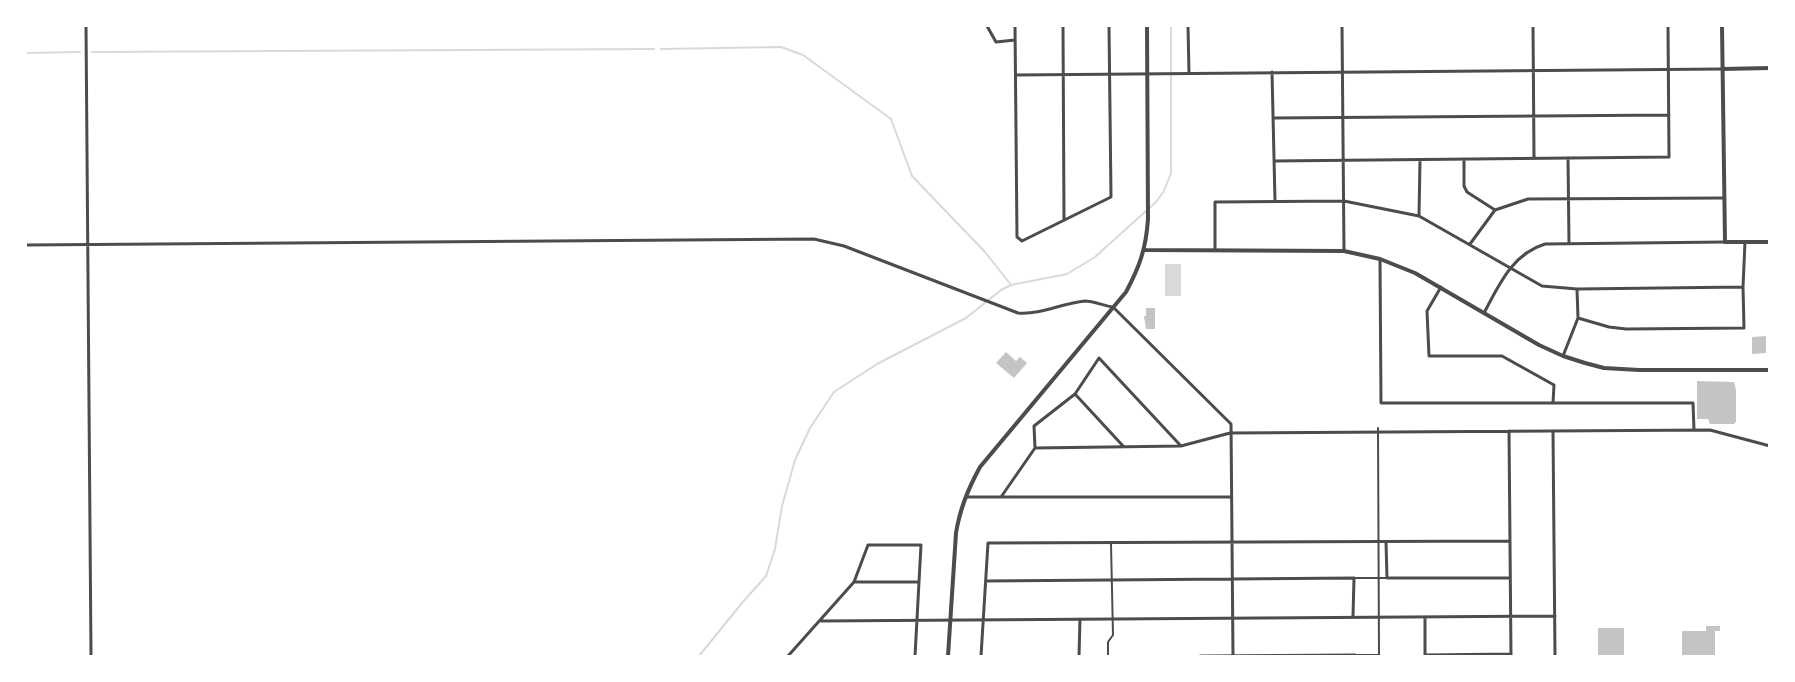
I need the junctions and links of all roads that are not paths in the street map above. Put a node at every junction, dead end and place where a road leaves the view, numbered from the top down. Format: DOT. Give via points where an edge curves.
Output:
graph roads {
  1 [pos="86,26"];
  2 [pos="987,26"];
  3 [pos="1015,26"];
  4 [pos="1063,26"];
  5 [pos="1109,26"];
  6 [pos="1147,26"];
  7 [pos="1188,26"];
  8 [pos="1342,26"];
  9 [pos="1533,26"];
  10 [pos="1668,26"];
  11 [pos="1722,26"];
  12 [pos="1016,40"];
  13 [pos="1770,68"];
  14 [pos="1668,69"];
  15 [pos="1722,69"];
  16 [pos="1533,70"];
  17 [pos="1272,72"];
  18 [pos="1342,72"];
  19 [pos="1189,73"];
  20 [pos="1063,74"];
  21 [pos="1110,74"];
  22 [pos="1147,74"];
  23 [pos="1016,75"];
  24 [pos="1669,115"];
  25 [pos="1534,116"];
  26 [pos="1273,118"];
  27 [pos="1342,118"];
  28 [pos="1534,158"];
  29 [pos="1569,158"];
  30 [pos="1464,159"];
  31 [pos="1343,160"];
  32 [pos="1420,160"];
  33 [pos="1274,161"];
  34 [pos="1724,198"];
  35 [pos="1569,199"];
  36 [pos="1275,201"];
  37 [pos="1344,201"];
  38 [pos="1495,210"];
  39 [pos="1419,216"];
  40 [pos="1064,220"];
  41 [pos="1725,242"];
  42 [pos="1745,242"];
  43 [pos="1770,242"];
  44 [pos="1569,243"];
  45 [pos="1470,244"];
  46 [pos="26,245"];
  47 [pos="87,245"];
  48 [pos="1145,250"];
  49 [pos="1215,250"];
  50 [pos="1344,251"];
  51 [pos="1380,259"];
  52 [pos="1510,268"];
  53 [pos="1441,287"];
  54 [pos="1743,287"];
  55 [pos="1578,289"];
  56 [pos="1113,307"];
  57 [pos="1484,313"];
  58 [pos="1578,318"];
  59 [pos="1563,356"];
  60 [pos="1770,370"];
  61 [pos="1075,394"];
  62 [pos="1553,403"];
  63 [pos="1378,430"];
  64 [pos="1553,430"];
  65 [pos="1694,430"];
  66 [pos="1509,431"];
  67 [pos="1230,433"];
  68 [pos="1181,446"];
  69 [pos="1770,446"];
  70 [pos="1124,447"];
  71 [pos="1035,448"];
  72 [pos="964,497"];
  73 [pos="1001,497"];
  74 [pos="1231,497"];
  75 [pos="1378,541"];
  76 [pos="1386,541"];
  77 [pos="1510,541"];
  78 [pos="1111,543"];
  79 [pos="1232,543"];
  80 [pos="1354,578"];
  81 [pos="1379,578"];
  82 [pos="1387,578"];
  83 [pos="1510,578"];
  84 [pos="1111,580"];
  85 [pos="1232,580"];
  86 [pos="986,581"];
  87 [pos="854,582"];
  88 [pos="919,582"];
  89 [pos="1555,615"];
  90 [pos="1510,616"];
  91 [pos="1353,617"];
  92 [pos="1379,617"];
  93 [pos="1425,617"];
  94 [pos="1112,618"];
  95 [pos="1232,618"];
  96 [pos="983,619"];
  97 [pos="1080,619"];
  98 [pos="917,620"];
  99 [pos="950,620"];
  100 [pos="821,621"];
  101 [pos="1233,656"];
  102 [pos="1355,656"];
  103 [pos="1379,656"];
  104 [pos="1425,656"];
  105 [pos="1511,656"];
  106 [pos="91,657"];
  107 [pos="788,657"];
  108 [pos="915,657"];
  109 [pos="948,657"];
  110 [pos="981,657"];
  111 [pos="1079,657"];
  112 [pos="1108,657"];
  113 [pos="1200,657"];
  114 [pos="1556,657"];
  1 -- 47 [label="street"];
  2 -- 12 [label="street" via="996,42"];
  3 -- 12 [label="street"];
  4 -- 20 [label="street"];
  5 -- 21 [label="street"];
  6 -- 22 [label="street"];
  7 -- 19 [label="street"];
  8 -- 18 [label="street"];
  9 -- 16 [label="street"];
  10 -- 14 [label="street"];
  11 -- 15 [label="street"];
  12 -- 23 [label="street"];
  13 -- 15 [label="street"];
  14 -- 15 [label="street"];
  14 -- 16 [label="street"];
  14 -- 24 [label="street"];
  15 -- 34 [label="street"];
  16 -- 18 [label="street"];
  16 -- 25 [label="street"];
  17 -- 18 [label="street"];
  17 -- 19 [label="street"];
  17 -- 26 [label="street"];
  18 -- 27 [label="street"];
  19 -- 22 [label="street"];
  20 -- 21 [label="street"];
  20 -- 23 [label="street"];
  20 -- 40 [label="street"];
  21 -- 22 [label="street"];
  21 -- 40 [label="street" via="1111,197"];
  22 -- 48 [label="street"];
  23 -- 40 [label="street" via="1017,237 1022,241"];
  24 -- 25 [label="street"];
  24 -- 29 [label="street" via="1670,157"];
  25 -- 27 [label="street"];
  25 -- 28 [label="street"];
  26 -- 27 [label="street"];
  26 -- 33 [label="street"];
  27 -- 31 [label="street"];
  28 -- 29 [label="street"];
  28 -- 30 [label="street"];
  29 -- 35 [label="street"];
  30 -- 32 [label="street"];
  30 -- 38 [label="street" via="1467,192"];
  31 -- 32 [label="street"];
  31 -- 33 [label="street"];
  31 -- 37 [label="street"];
  32 -- 39 [label="street"];
  33 -- 36 [label="street"];
  34 -- 35 [label="street"];
  34 -- 41 [label="street"];
  35 -- 38 [label="street" via="1528,199"];
  35 -- 44 [label="street"];
  36 -- 37 [label="street"];
  36 -- 49 [label="street" via="1215,202"];
  37 -- 39 [label="street"];
  37 -- 50 [label="street"];
  38 -- 45 [label="street"];
  39 -- 45 [label="street"];
  41 -- 42 [label="street"];
  41 -- 44 [label="street"];
  42 -- 43 [label="street"];
  42 -- 54 [label="street"];
  44 -- 52 [label="street" via="1537,247"];
  45 -- 52 [label="street"];
  46 -- 47 [label="street"];
  47 -- 56 [label="street" via="814,239 844,246 1018,313 1088,301"];
  47 -- 106 [label="street"];
  48 -- 49 [label="street"];
  48 -- 56 [label="street" via="1126,292"];
  49 -- 50 [label="street"];
  50 -- 51 [label="street"];
  51 -- 53 [label="street"];
  51 -- 62 [label="street" via="1381,403"];
  52 -- 55 [label="street" via="1542,286"];
  52 -- 57 [label="street"];
  53 -- 57 [label="street"];
  53 -- 62 [label="street" via="1426,310 1429,356 1502,356 1554,385"];
  54 -- 55 [label="street"];
  54 -- 58 [label="street" via="1744,328 1626,329"];
  55 -- 58 [label="street"];
  56 -- 67 [label="street" via="1231,424"];
  56 -- 72 [label="street" via="980,467"];
  57 -- 59 [label="street"];
  58 -- 59 [label="street"];
  59 -- 60 [label="street" via="1604,368"];
  61 -- 68 [label="street" via="1099,358"];
  61 -- 70 [label="street"];
  61 -- 71 [label="street" via="1034,426"];
  62 -- 65 [label="street" via="1693,403"];
  63 -- 66 [label="street"];
  63 -- 67 [label="street"];
  63 -- 75 [label="street"];
  64 -- 65 [label="street"];
  64 -- 66 [label="street"];
  64 -- 89 [label="street"];
  65 -- 69 [label="street" via="1710,430"];
  66 -- 77 [label="street"];
  67 -- 68 [label="street"];
  67 -- 74 [label="street"];
  68 -- 70 [label="street"];
  70 -- 71 [label="street"];
  71 -- 73 [label="street"];
  72 -- 73 [label="street"];
  72 -- 99 [label="street" via="956,533"];
  73 -- 74 [label="street"];
  74 -- 79 [label="street"];
  75 -- 76 [label="street"];
  75 -- 79 [label="street"];
  75 -- 81 [label="street"];
  76 -- 77 [label="street"];
  76 -- 82 [label="street"];
  77 -- 83 [label="street"];
  78 -- 79 [label="street"];
  78 -- 84 [label="street"];
  78 -- 86 [label="street" via="988,543"];
  79 -- 85 [label="street"];
  80 -- 81 [label="street"];
  80 -- 85 [label="street"];
  80 -- 91 [label="street"];
  81 -- 82 [label="street"];
  81 -- 92 [label="street"];
  82 -- 83 [label="street"];
  83 -- 90 [label="street"];
  84 -- 85 [label="street"];
  84 -- 86 [label="street"];
  84 -- 94 [label="street"];
  85 -- 95 [label="street"];
  86 -- 96 [label="street"];
  87 -- 88 [label="street"];
  87 -- 88 [label="street" via="868,545 896,544 921,545"];
  87 -- 100 [label="street"];
  88 -- 98 [label="street"];
  89 -- 90 [label="street"];
  89 -- 114 [label="street"];
  90 -- 93 [label="street"];
  90 -- 105 [label="street"];
  91 -- 92 [label="street"];
  91 -- 95 [label="street"];
  92 -- 93 [label="street"];
  92 -- 103 [label="street"];
  93 -- 104 [label="street"];
  94 -- 95 [label="street"];
  94 -- 97 [label="street"];
  94 -- 112 [label="street"];
  95 -- 101 [label="street"];
  96 -- 97 [label="street"];
  96 -- 99 [label="street"];
  96 -- 110 [label="street"];
  97 -- 111 [label="street"];
  98 -- 99 [label="street"];
  98 -- 100 [label="street"];
  98 -- 108 [label="street"];
  99 -- 109 [label="street"];
  100 -- 107 [label="street"];
  101 -- 102 [label="street"];
  101 -- 113 [label="street"];
  102 -- 103 [label="street"];
  104 -- 105 [label="street"];
}
